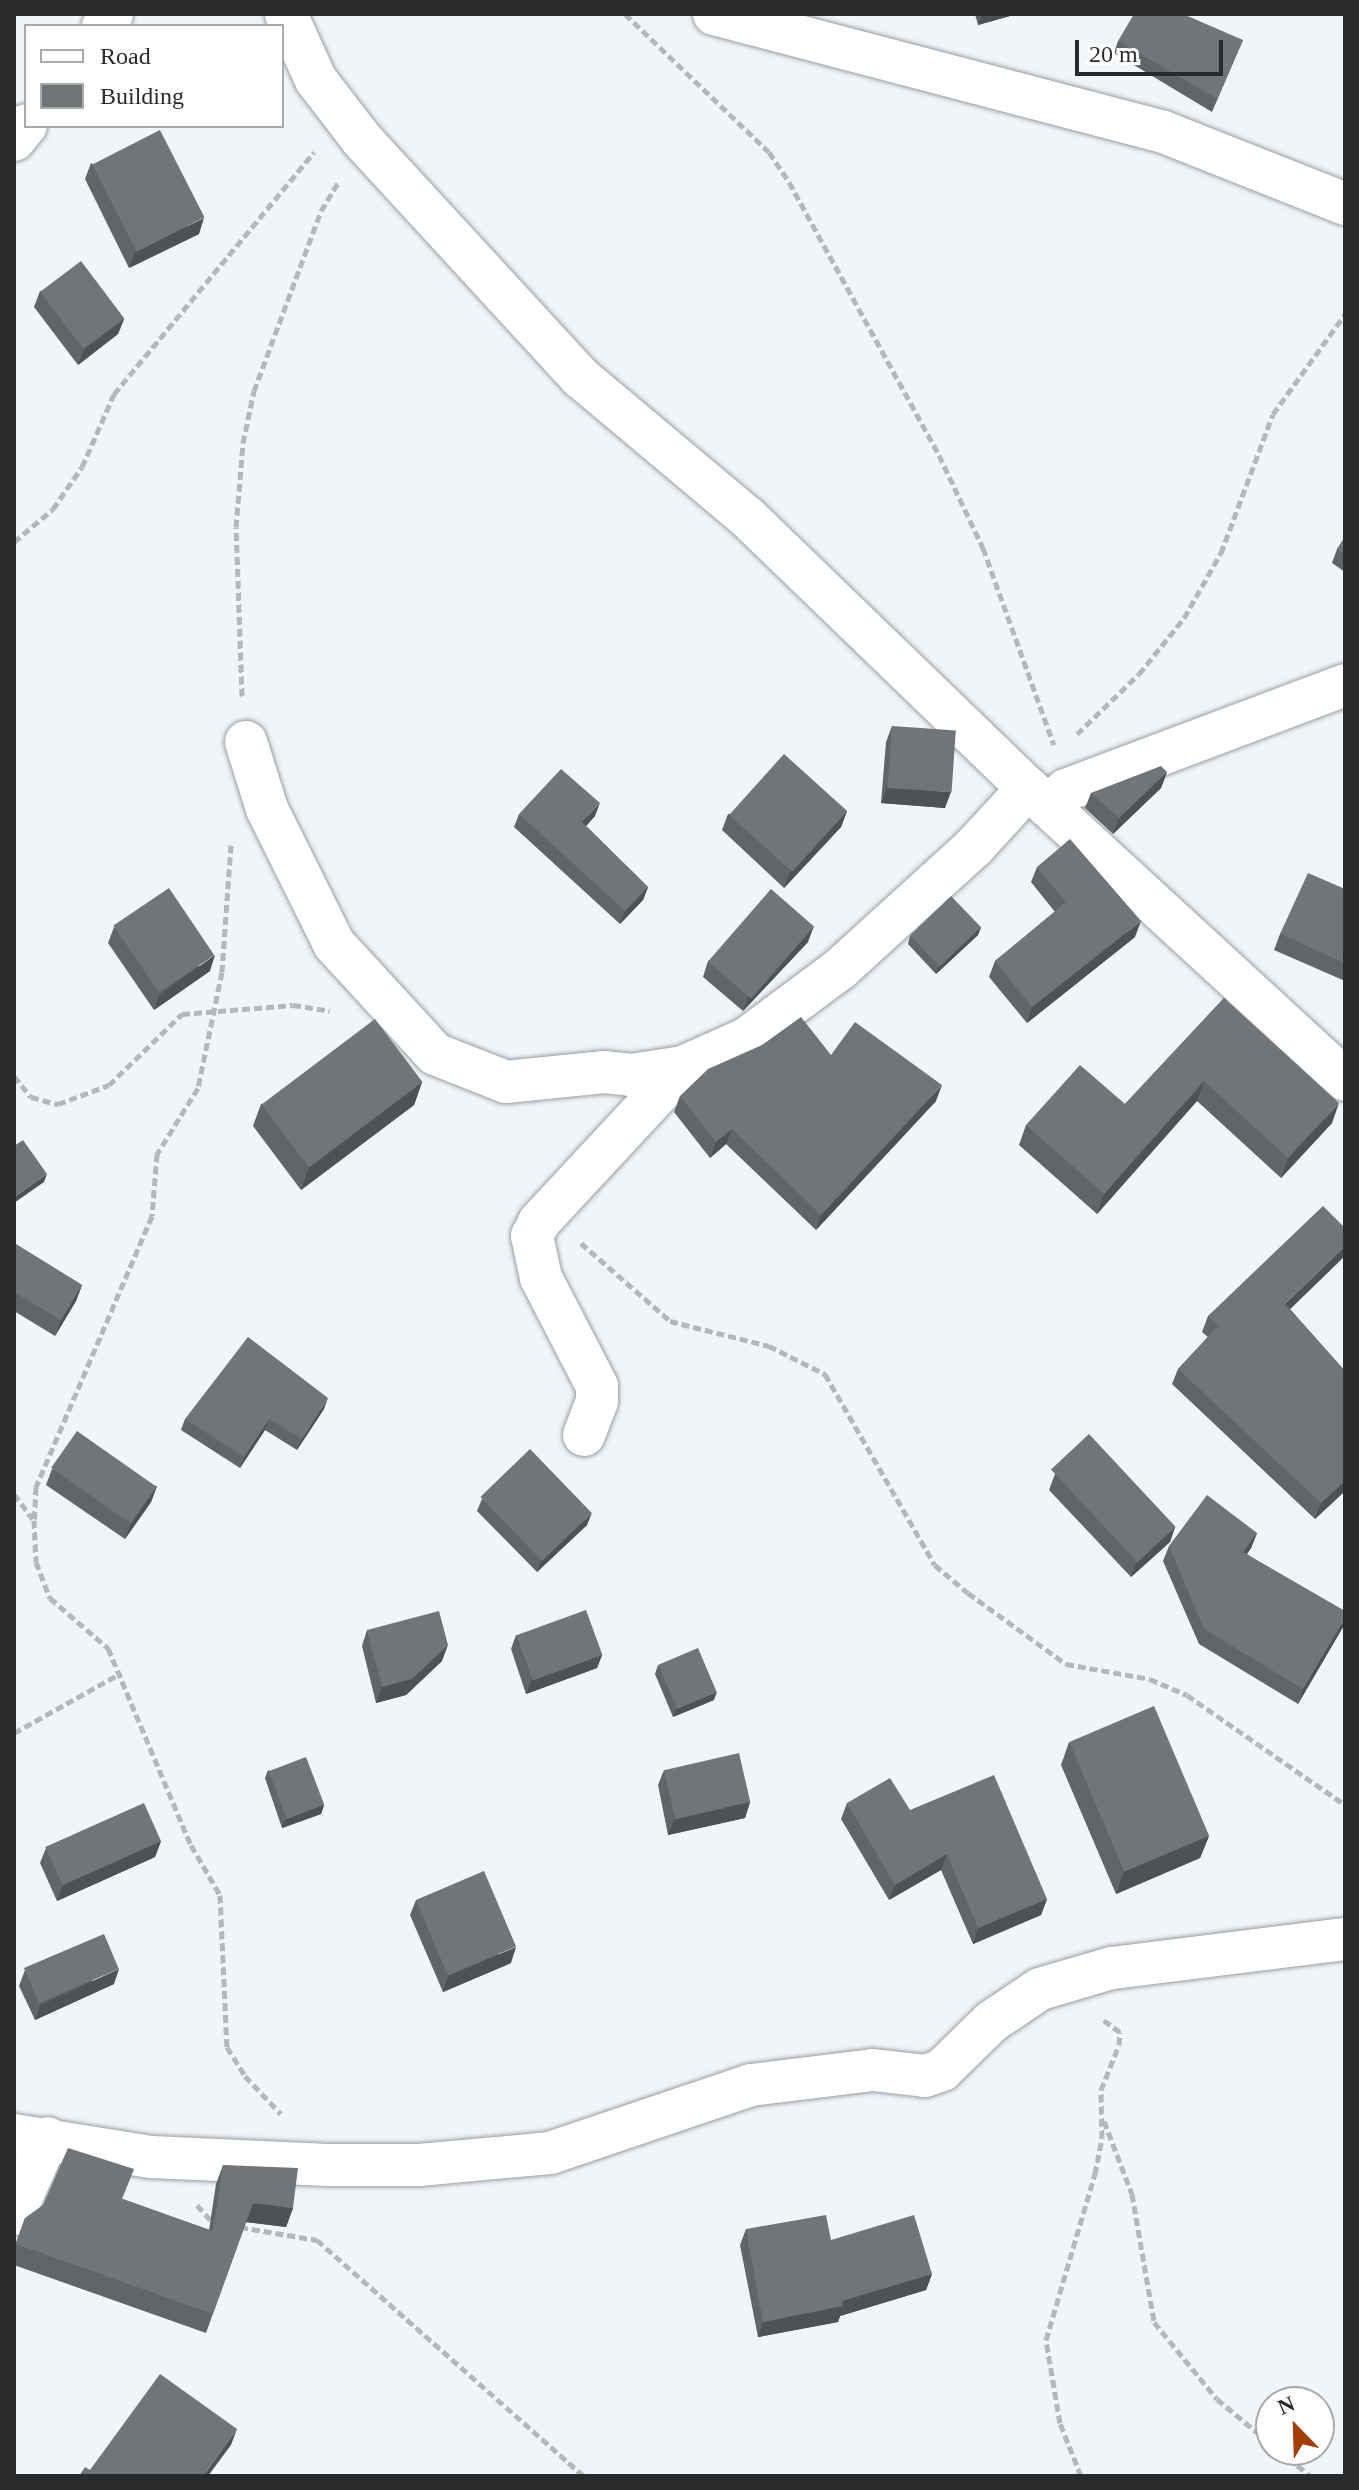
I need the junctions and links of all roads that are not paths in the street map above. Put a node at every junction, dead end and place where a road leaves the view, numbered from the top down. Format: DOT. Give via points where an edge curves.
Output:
graph roads {
  1 [pos="286,14"];
  2 [pos="714,14"];
  3 [pos="1345,204"];
  4 [pos="1345,685"];
  5 [pos="246,742"];
  6 [pos="1039,796"];
  7 [pos="683,1067"];
  8 [pos="1345,1080"];
  9 [pos="584,1435"];
  10 [pos="1345,1939"];
  11 [pos="31,2136"];
  12 [pos="14,2214"];
  1 -- 6 [label="street" via="316,80 363,141 580,377 748,518"];
  2 -- 3 [label="street" via="1161,131"];
  4 -- 6 [label="street"];
  5 -- 7 [label="street" via="267,809 334,944 435,1054 506,1082"];
  6 -- 7 [label="street" via="974,847 840,969 746,1039"];
  6 -- 8 [label="street"];
  7 -- 9 [label="street" via="532,1236 541,1278 597,1386"];
  10 -- 11 [label="street" via="1112,1968 1040,1989 991,2022 957,2059 925,2076 873,2070 751,2085 550,2153 419,2165 328,2165 152,2157"];
  11 -- 12 [label="street"];
}
